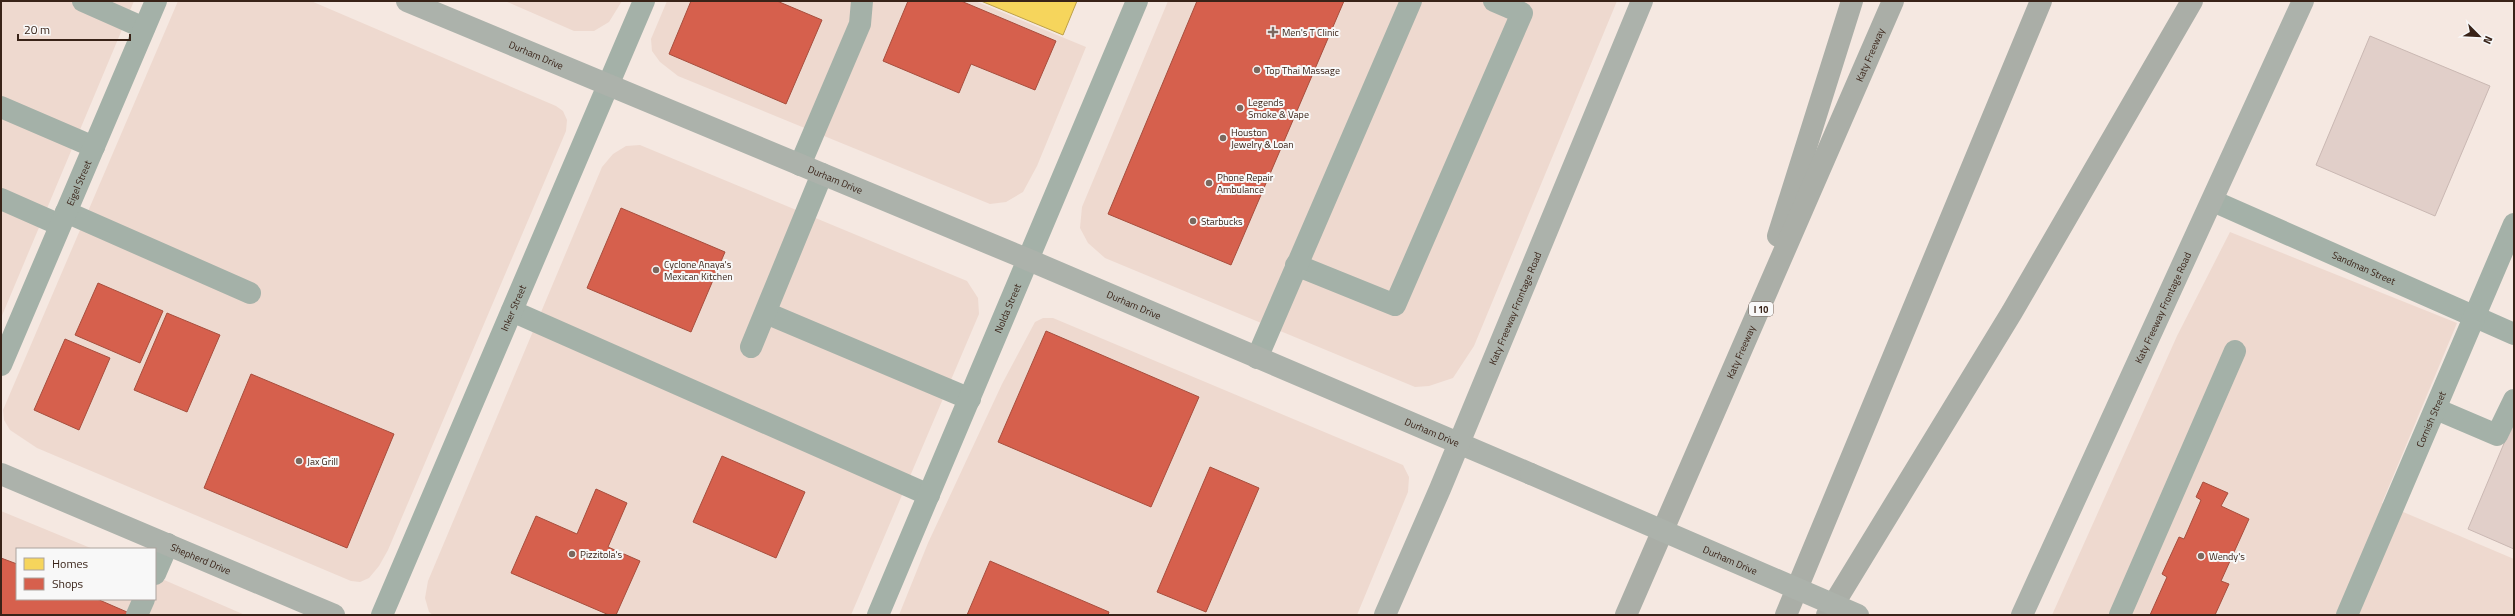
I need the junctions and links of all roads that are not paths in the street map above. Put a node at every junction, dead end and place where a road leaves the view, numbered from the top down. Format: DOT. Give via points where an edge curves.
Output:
graph roads {
  1 [pos="83,1"];
  2 [pos="156,1"];
  3 [pos="408,1"];
  4 [pos="644,1"];
  5 [pos="862,1"];
  6 [pos="1137,1"];
  7 [pos="1411,1"];
  8 [pos="1494,1"];
  9 [pos="1642,1"];
  10 [pos="1852,1"];
  11 [pos="1893,1"];
  12 [pos="2041,1"];
  13 [pos="2192,1"];
  14 [pos="2303,1"];
  15 [pos="144,28"];
  16 [pos="609,86"];
  17 [pos="1,107"];
  18 [pos="94,147"];
  19 [pos="800,165"];
  20 [pos="822,174"];
  21 [pos="1,199"];
  22 [pos="2213,201"];
  23 [pos="63,219"];
  24 [pos="2514,224"];
  25 [pos="1029,260"];
  26 [pos="1296,265"];
  27 [pos="250,293"];
  28 [pos="512,311"];
  29 [pos="766,313"];
  30 [pos="2475,317"];
  31 [pos="2514,334"];
  32 [pos="751,347"];
  33 [pos="1742,351"];
  34 [pos="2235,351"];
  35 [pos="1256,358"];
  36 [pos="1,365"];
  37 [pos="970,400"];
  38 [pos="2514,400"];
  39 [pos="2436,409"];
  40 [pos="1459,444"];
  41 [pos="1,474"];
  42 [pos="928,495"];
  43 [pos="168,544"];
  44 [pos="156,572"];
  45 [pos="144,600"];
  46 [pos="137,615"];
  47 [pos="334,615"];
  48 [pos="382,615"];
  49 [pos="878,615"];
  50 [pos="1385,615"];
  51 [pos="1626,615"];
  52 [pos="1786,615"];
  53 [pos="1827,615"];
  54 [pos="1858,615"];
  55 [pos="2022,615"];
  56 [pos="2120,615"];
  57 [pos="2347,615"];
  1 -- 15 [label="street"];
  2 -- 15 [label="street, Eigel Street"];
  3 -- 16 [label="main road, Durham Drive"];
  4 -- 16 [label="street, Inker Street"];
  5 -- 19 [label="street" via="860,24"];
  6 -- 25 [label="street, Nolda Street"];
  7 -- 26 [label="street"];
  8 -- 26 [label="street" via="1522,13 1395,305"];
  9 -- 40 [label="main road, Katy Freeway Frontage Road"];
  10 -- 33 [label="highway"];
  11 -- 33 [label="highway, Katy Freeway / I 10"];
  12 -- 52 [label="highway"];
  13 -- 53 [label="highway" via="2012,312"];
  14 -- 22 [label="main road, Katy Freeway Frontage Road"];
  15 -- 18 [label="street, Eigel Street"];
  16 -- 19 [label="main road, Durham Drive"];
  16 -- 28 [label="street, Inker Street"];
  17 -- 18 [label="street"];
  18 -- 23 [label="street, Eigel Street"];
  19 -- 20 [label="main road, Durham Drive"];
  20 -- 25 [label="main road, Durham Drive"];
  20 -- 29 [label="street"];
  21 -- 23 [label="street"];
  22 -- 30 [label="street, Sandman Street"];
  22 -- 55 [label="main road, Katy Freeway Frontage Road"];
  23 -- 27 [label="street"];
  23 -- 36 [label="street, Eigel Street"];
  24 -- 30 [label="street, Cornish Street"];
  25 -- 35 [label="main road, Durham Drive"];
  25 -- 37 [label="street, Nolda Street"];
  26 -- 35 [label="street"];
  28 -- 42 [label="street"];
  28 -- 48 [label="street, Inker Street"];
  29 -- 32 [label="street"];
  29 -- 37 [label="street"];
  30 -- 31 [label="street, Sandman Street"];
  30 -- 39 [label="street, Cornish Street"];
  33 -- 51 [label="highway, Katy Freeway / I 10"];
  34 -- 56 [label="street"];
  35 -- 40 [label="main road, Durham Drive"];
  37 -- 42 [label="street, Nolda Street"];
  38 -- 39 [label="street" via="2497,435"];
  39 -- 57 [label="street, Cornish Street"];
  40 -- 50 [label="main road, Katy Freeway Frontage Road"];
  40 -- 54 [label="main road, Durham Drive, bridge"];
  41 -- 43 [label="main road, Shepherd Drive"];
  42 -- 49 [label="street, Nolda Street"];
  43 -- 44 [label="street"];
  43 -- 47 [label="main road, Shepherd Drive"];
  45 -- 46 [label="street"];
}
